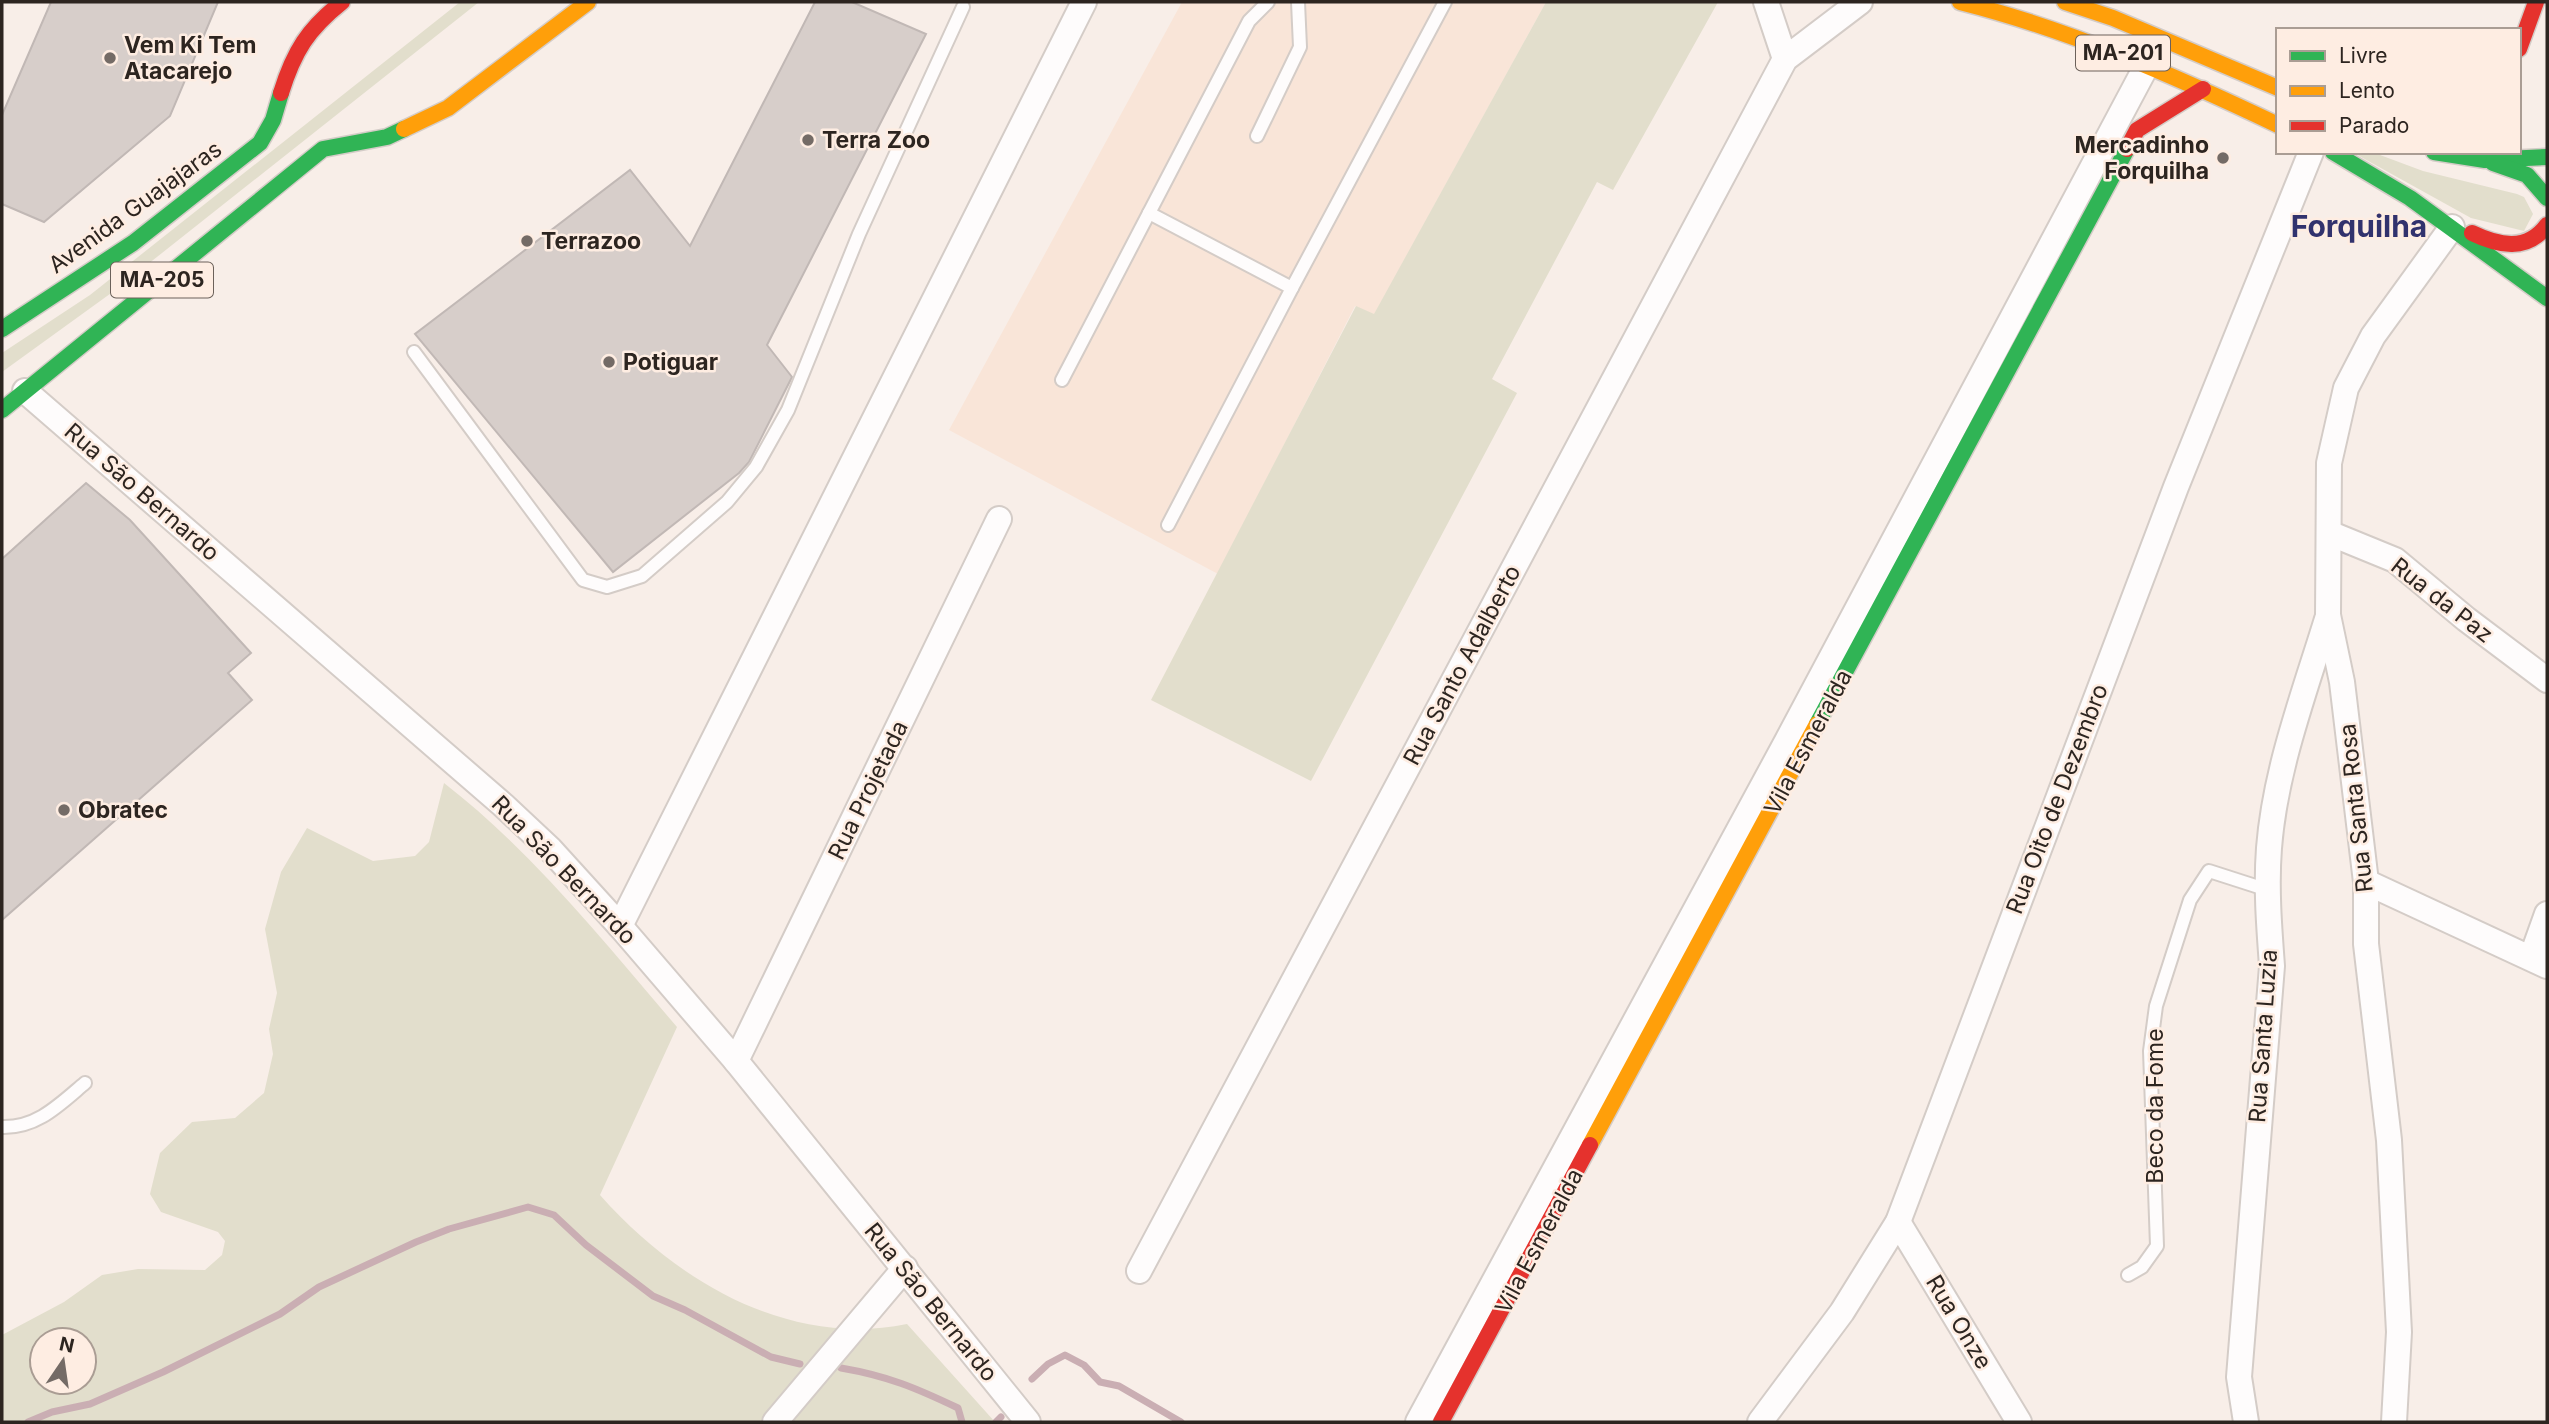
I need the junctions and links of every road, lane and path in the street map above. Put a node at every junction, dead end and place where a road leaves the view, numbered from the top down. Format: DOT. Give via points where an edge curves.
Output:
graph roads {
  1 [pos="342,2"];
  2 [pos="588,2"];
  3 [pos="1084,2"];
  4 [pos="1268,2"];
  5 [pos="1298,2"];
  6 [pos="1445,2"];
  7 [pos="1766,2"];
  8 [pos="1860,2"];
  9 [pos="1960,2"];
  10 [pos="2065,2"];
  11 [pos="2083,2"];
  12 [pos="2536,2"];
  13 [pos="964,3"];
  14 [pos="2113,18"];
  15 [pos="2521,43"];
  16 [pos="1786,59"];
  17 [pos="2148,63"];
  18 [pos="2276,87"];
  19 [pos="2203,89"];
  20 [pos="2276,124"];
  21 [pos="1258,136"];
  22 [pos="2310,154"];
  23 [pos="2336,154"];
  24 [pos="2442,154"];
  25 [pos="2486,156"];
  26 [pos="2453,157"];
  27 [pos="2547,157"];
  28 [pos="2547,198"];
  29 [pos="1149,213"];
  30 [pos="2442,220"];
  31 [pos="2547,225"];
  32 [pos="1292,288"];
  33 [pos="2547,298"];
  34 [pos="2030,308"];
  35 [pos="2,329"];
  36 [pos="414,352"];
  37 [pos="1062,380"];
  38 [pos="25,391"];
  39 [pos="2,410"];
  40 [pos="999,519"];
  41 [pos="1168,524"];
  42 [pos="2329,533"];
  43 [pos="2328,615"];
  44 [pos="2547,680"];
  45 [pos="1795,746"];
  46 [pos="2367,882"];
  47 [pos="2268,890"];
  48 [pos="2547,914"];
  49 [pos="620,926"];
  50 [pos="2540,961"];
  51 [pos="736,1061"];
  52 [pos="85,1083"];
  53 [pos="2,1127"];
  54 [pos="1898,1222"];
  55 [pos="905,1268"];
  56 [pos="1139,1271"];
  57 [pos="2128,1275"];
  58 [pos="775,1422"];
  59 [pos="1028,1422"];
  60 [pos="1418,1422"];
  61 [pos="1441,1422"];
  62 [pos="1760,1422"];
  63 [pos="2019,1422"];
  64 [pos="2246,1422"];
  65 [pos="2395,1422"];
  1 -- 35 [label="main road, Avenida Guajajaras / MA-205" via="302,41 260,143 133,243"];
  2 -- 38 [label="main road, MA-205" via="448,108 387,137 323,149"];
  3 -- 49 [label="street"];
  4 -- 29 [label="lane" via="1249,21"];
  5 -- 21 [label="lane" via="1300,47"];
  6 -- 32 [label="lane"];
  7 -- 16 [label="street"];
  8 -- 16 [label="street, Rua Santo Adalberto"];
  9 -- 17 [label="main road, MA-201" via="2070,32"];
  10 -- 14 [label="main road, MA-201"];
  11 -- 14 [label="main road"];
  12 -- 15 [label="main road"];
  13 -- 36 [label="lane" via="859,234 788,410 756,467 727,502 642,576 607,587 583,580"];
  14 -- 18 [label="main road, MA-201"];
  16 -- 56 [label="street, Rua Santo Adalberto"];
  17 -- 19 [label="main road, MA-201"];
  17 -- 34 [label="street, Vila Esmeralda"];
  19 -- 20 [label="main road, MA-201"];
  19 -- 34 [label="main road, Vila Esmeralda" via="2137,130"];
  22 -- 54 [label="street, Rua Oito de Dezembro" via="2166,513"];
  23 -- 30 [label="main road"];
  24 -- 26 [label="main road"];
  25 -- 26 [label="main road"];
  25 -- 27 [label="main road"];
  26 -- 28 [label="main road" via="2513,168 2535,181"];
  29 -- 32 [label="lane"];
  29 -- 37 [label="lane"];
  30 -- 31 [label="main road" via="2502,245 2529,243 2541,236"];
  30 -- 33 [label="main road"];
  30 -- 42 [label="street, Rua Santa Rosa" via="2346,388 2329,463"];
  32 -- 41 [label="lane"];
  34 -- 45 [label="street, Vila Esmeralda"];
  38 -- 39 [label="main road, MA-205"];
  38 -- 49 [label="street, Rua São Bernardo" via="503,805"];
  40 -- 51 [label="street, Rua Projetada"];
  42 -- 43 [label="street, Rua Santa Rosa"];
  42 -- 44 [label="street, Rua da Paz" via="2395,560"];
  43 -- 46 [label="street, Rua Santa Rosa" via="2342,682"];
  43 -- 47 [label="street, Rua Santa Luzia" via="2275,806"];
  45 -- 60 [label="street, Vila Esmeralda"];
  45 -- 61 [label="main road, Vila Esmeralda"];
  46 -- 50 [label="street"];
  46 -- 65 [label="street, Rua Santa Rosa" via="2366,944 2389,1140 2399,1332"];
  47 -- 57 [label="lane, Beco da Fome" via="2209,871 2190,901 2156,1006 2150,1051 2157,1245 2142,1267"];
  47 -- 64 [label="street, Rua Santa Luzia" via="2272,966 2239,1377"];
  48 -- 50 [label="street"];
  49 -- 51 [label="street, Rua São Bernardo"];
  51 -- 55 [label="street, Rua São Bernardo"];
  52 -- 53 [label="lane" via="46,1116 19,1128"];
  54 -- 62 [label="street, Rua Oito de Dezembro" via="1842,1312"];
  54 -- 63 [label="street, Rua Onze"];
  55 -- 58 [label="street"];
  55 -- 59 [label="street, Rua São Bernardo"];
}
